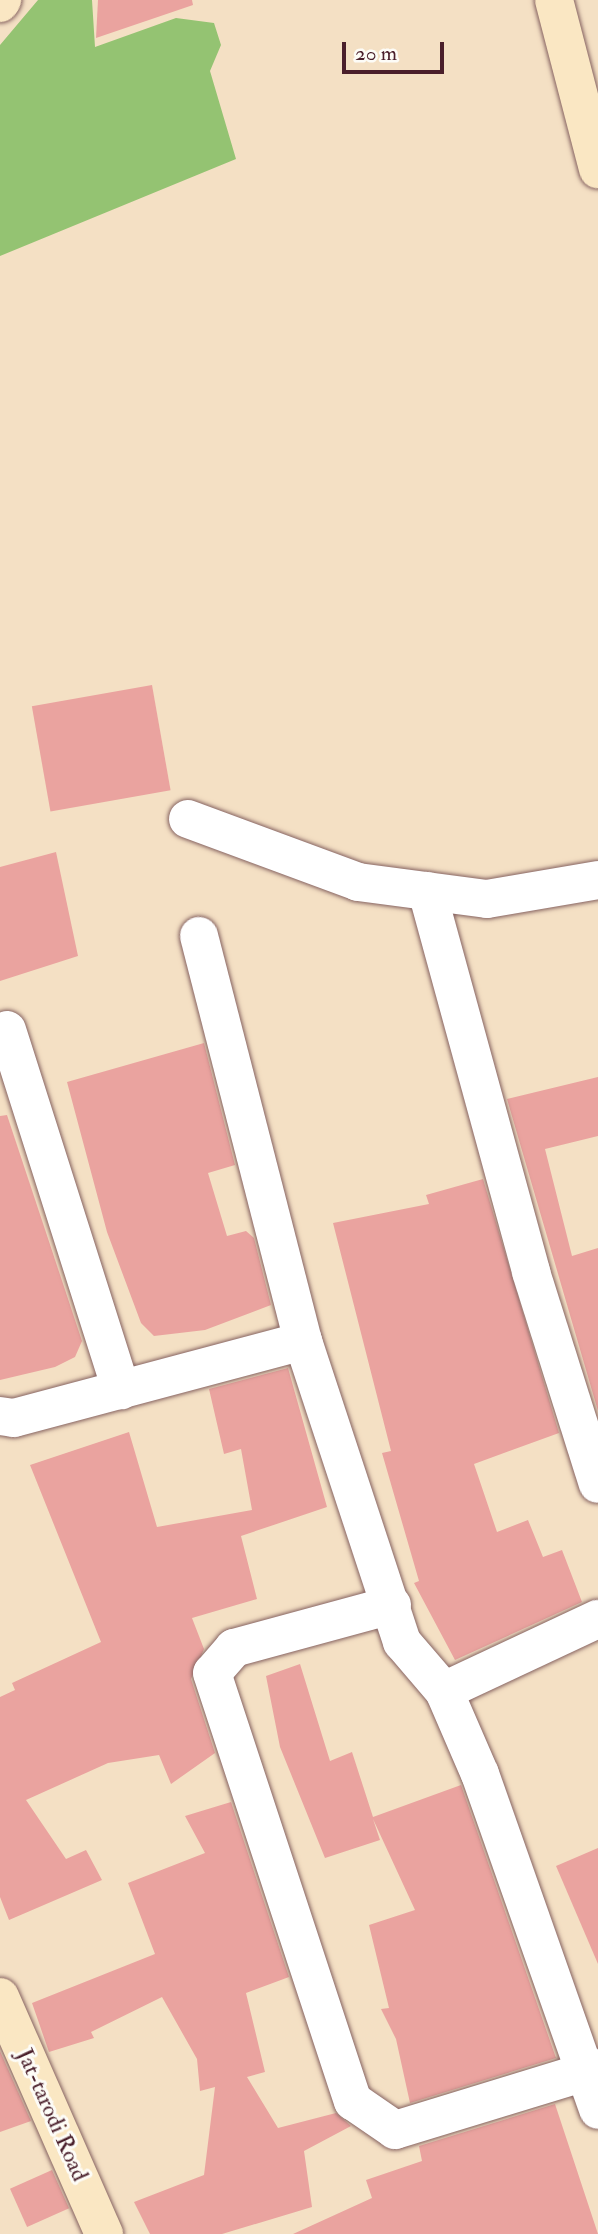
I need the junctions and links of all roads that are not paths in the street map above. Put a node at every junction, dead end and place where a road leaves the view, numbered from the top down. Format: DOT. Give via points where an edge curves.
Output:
graph roads {
  1 [pos="554,0"];
  2 [pos="598,169"];
  3 [pos="188,819"];
  4 [pos="598,880"];
  5 [pos="427,891"];
  6 [pos="199,936"];
  7 [pos="7,1030"];
  8 [pos="303,1341"];
  9 [pos="121,1390"];
  10 [pos="0,1416"];
  11 [pos="598,1484"];
  12 [pos="393,1605"];
  13 [pos="598,1619"];
  14 [pos="444,1691"];
  15 [pos="0,1997"];
  16 [pos="590,2069"];
  17 [pos="598,2110"];
  18 [pos="104,2234"];
  1 -- 2 [label="street"];
  3 -- 5 [label="street" via="358,882"];
  4 -- 5 [label="street" via="487,899"];
  5 -- 11 [label="street" via="531,1272"];
  6 -- 8 [label="street"];
  7 -- 9 [label="street"];
  8 -- 9 [label="street"];
  8 -- 12 [label="street"];
  9 -- 10 [label="street" via="14,1418"];
  12 -- 14 [label="street" via="402,1642"];
  12 -- 16 [label="street" via="234,1648 212,1673 353,2101 395,2130"];
  13 -- 14 [label="street"];
  14 -- 16 [label="street" via="480,1774"];
  15 -- 18 [label="street, Jat-tarodi Road"];
  16 -- 17 [label="street"];
}
